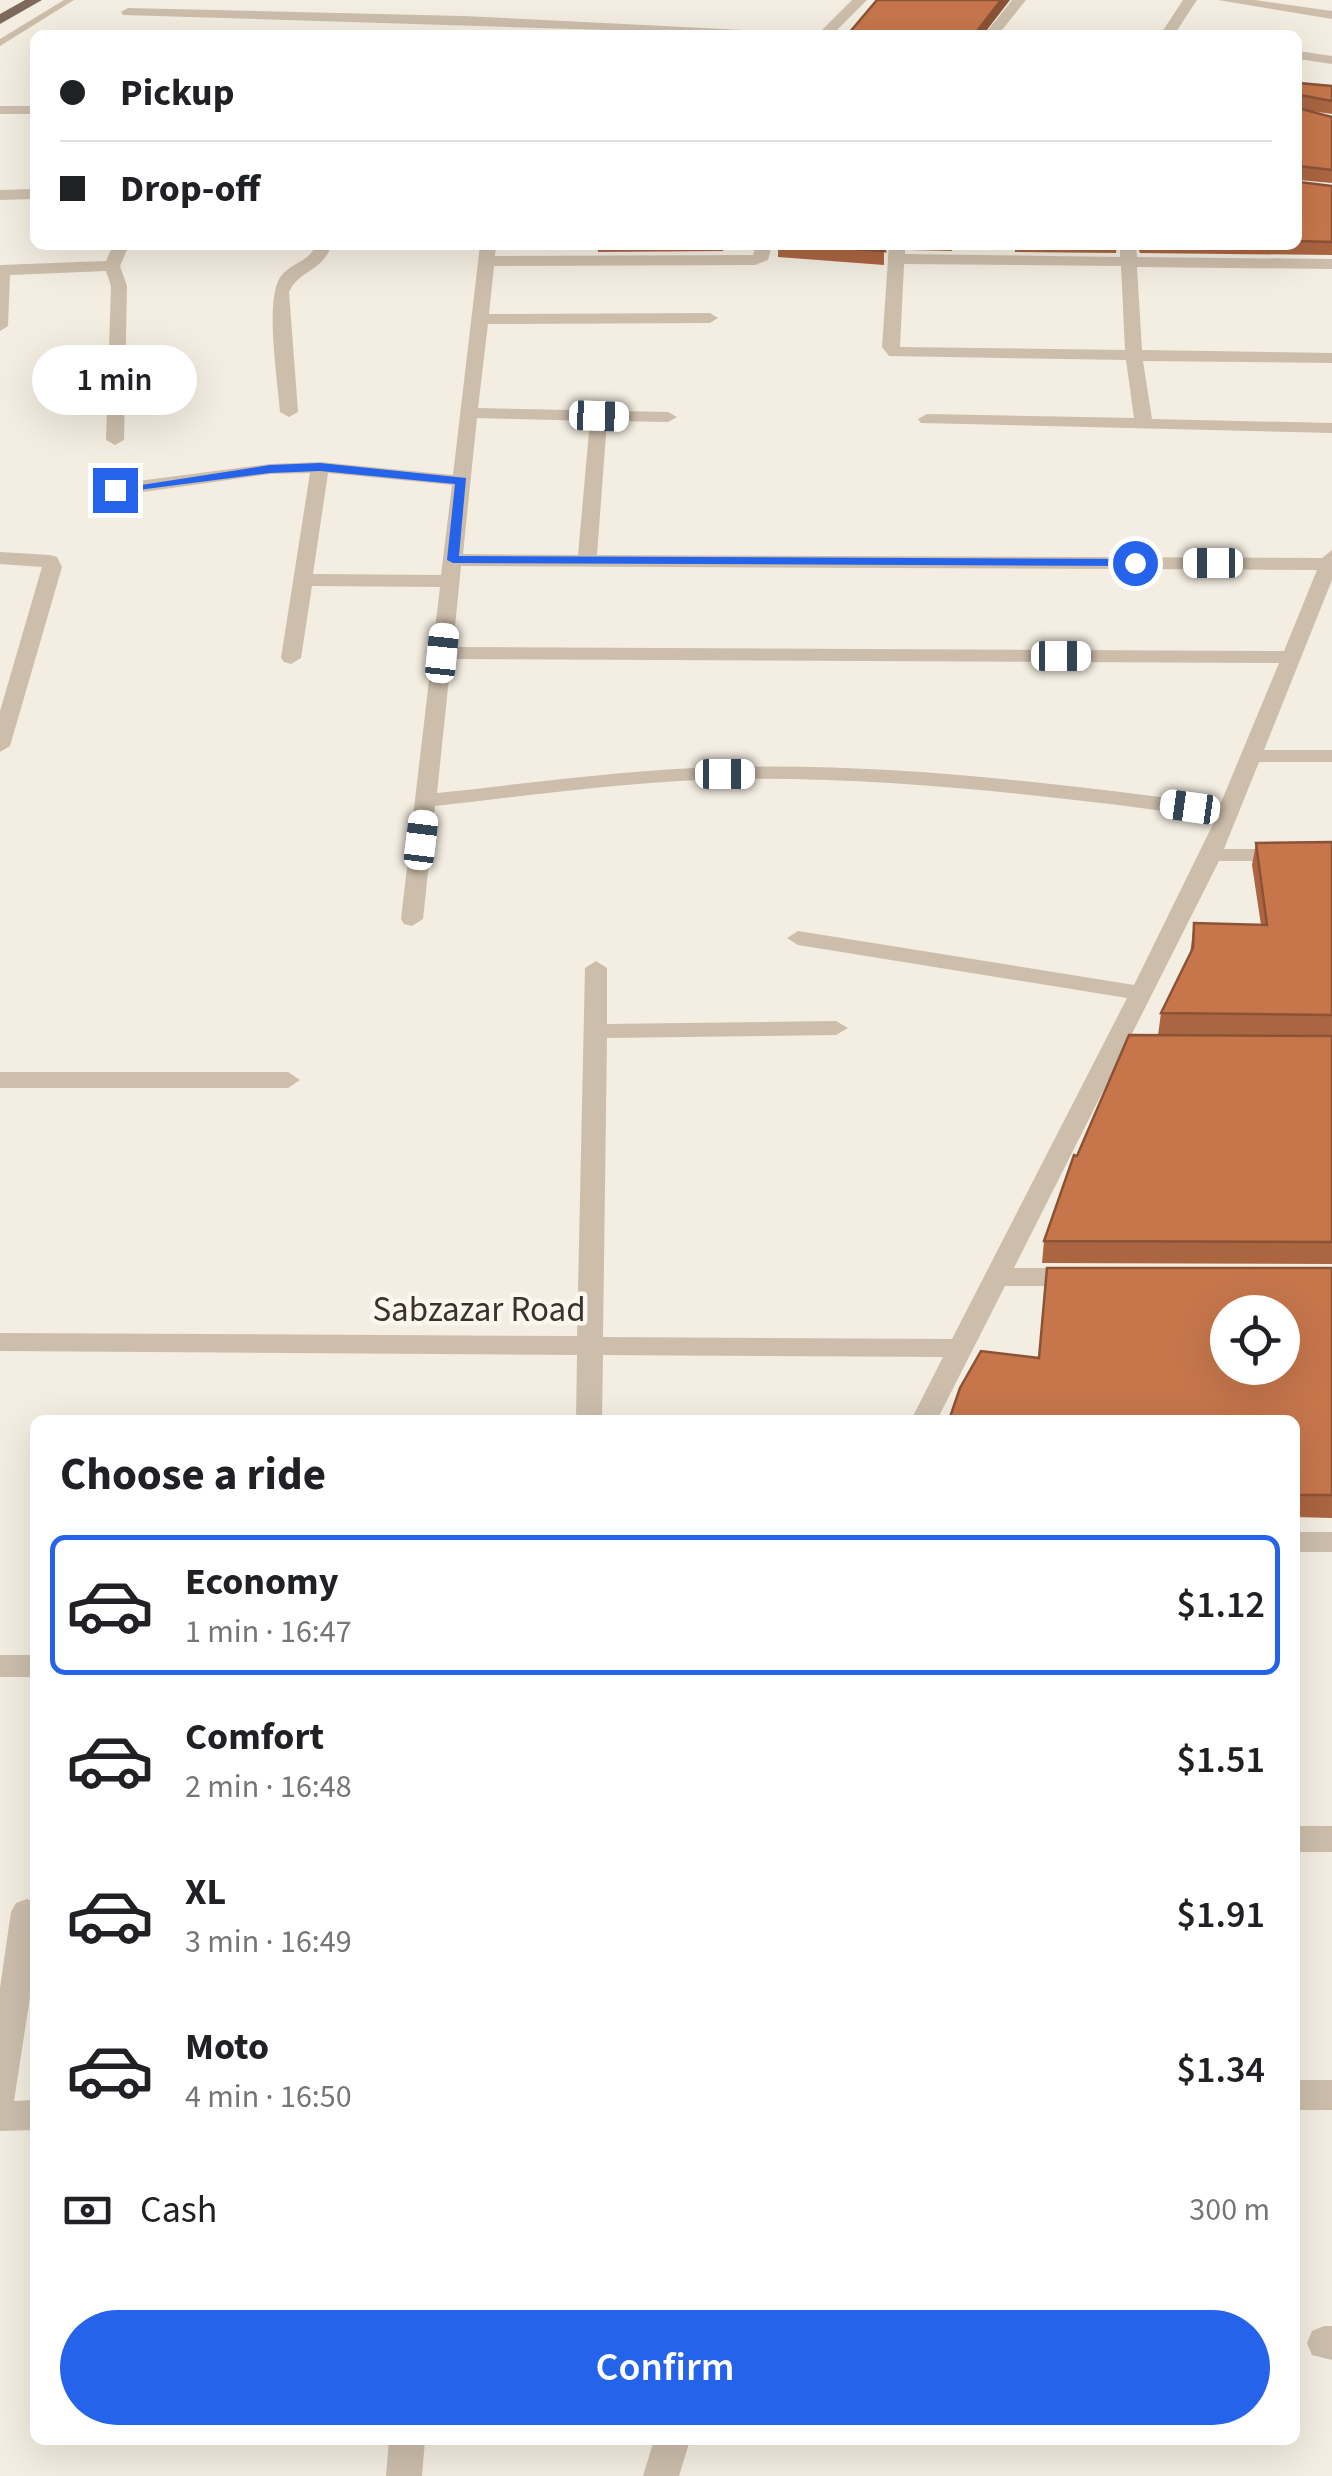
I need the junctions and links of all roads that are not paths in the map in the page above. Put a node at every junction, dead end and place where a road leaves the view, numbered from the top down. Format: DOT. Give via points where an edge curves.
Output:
graph roads {
  1 [pos="10,0"];
  2 [pos="35,0"];
  3 [pos="70,0"];
  4 [pos="472,0"];
  5 [pos="860,0"];
  6 [pos="1019,0"];
  7 [pos="1190,0"];
  8 [pos="1225,0"];
  9 [pos="0,5"];
  10 [pos="128,12"];
  11 [pos="1332,15"];
  12 [pos="0,20"];
  13 [pos="463,20"];
  14 [pos="664,30"];
  15 [pos="829,30"];
  16 [pos="995,30"];
  17 [pos="1170,30"];
  18 [pos="0,43"];
  19 [pos="1302,55"];
  20 [pos="1332,60"];
  21 [pos="0,110"];
  22 [pos="30,110"];
  23 [pos="0,194"];
  24 [pos="30,194"];
  25 [pos="119,250"];
  26 [pos="322,250"];
  27 [pos="762,252"];
  28 [pos="897,252"];
  29 [pos="487,253"];
  30 [pos="1128,253"];
  31 [pos="1332,264"];
  32 [pos="112,266"];
  33 [pos="1,270"];
  34 [pos="710,318"];
  35 [pos="480,319"];
  36 [pos="0,326"];
  37 [pos="1134,358"];
  38 [pos="1332,358"];
  39 [pos="289,412"];
  40 [pos="469,413"];
  41 [pos="599,416"];
  42 [pos="668,417"];
  43 [pos="927,419"];
  44 [pos="1144,423"];
  45 [pos="1332,428"];
  46 [pos="115,440"];
  47 [pos="320,467"];
  48 [pos="462,481"];
  49 [pos="115,490"];
  50 [pos="0,558"];
  51 [pos="587,560"];
  52 [pos="1331,561"];
  53 [pos="452,570"];
  54 [pos="303,580"];
  55 [pos="442,653"];
  56 [pos="1293,657"];
  57 [pos="291,658"];
  58 [pos="0,746"];
  59 [pos="1252,756"];
  60 [pos="1332,756"];
  61 [pos="426,801"];
  62 [pos="1229,813"];
  63 [pos="1211,855"];
  64 [pos="1332,855"];
  65 [pos="412,920"];
  66 [pos="798,938"];
  67 [pos="596,968"];
  68 [pos="1139,993"];
  69 [pos="836,1028"];
  70 [pos="596,1031"];
  71 [pos="1112,1045"];
  72 [pos="1148,1046"];
  73 [pos="0,1080"];
  74 [pos="288,1080"];
  75 [pos="997,1277"];
  76 [pos="1096,1277"];
  77 [pos="0,1342"];
  78 [pos="590,1346"];
  79 [pos="958,1348"];
  80 [pos="589,1415"];
  81 [pos="926,1415"];
  82 [pos="1300,1542"];
  83 [pos="1332,1542"];
  84 [pos="0,1666"];
  85 [pos="30,1666"];
  86 [pos="1332,1838"];
  87 [pos="1300,1839"];
  88 [pos="27,1912"];
  89 [pos="1300,2095"];
  90 [pos="1332,2095"];
  91 [pos="0,2096"];
  92 [pos="30,2115"];
  93 [pos="0,2116"];
  94 [pos="407,2445"];
  95 [pos="670,2445"];
  96 [pos="404,2476"];
  97 [pos="661,2476"];
  1 -- 9 [label="main road"];
  2 -- 12 [label="main road"];
  3 -- 18 [label="lane"];
  4 -- 13 [label="street"];
  5 -- 15 [label="street"];
  6 -- 16 [label="street"];
  7 -- 17 [label="street"];
  8 -- 11 [label="street"];
  10 -- 13 [label="street"];
  13 -- 14 [label="street"];
  19 -- 20 [label="street"];
  21 -- 22 [label="street"];
  23 -- 24 [label="street"];
  25 -- 32 [label="street"];
  26 -- 39 [label="street" via="317,261 289,276 281,292"];
  27 -- 29 [label="street"];
  28 -- 30 [label="street"];
  28 -- 37 [label="street" via="895,352"];
  29 -- 35 [label="street"];
  30 -- 31 [label="street"];
  30 -- 37 [label="street"];
  32 -- 33 [label="street"];
  32 -- 46 [label="street" via="119,286"];
  33 -- 36 [label="street"];
  34 -- 35 [label="street"];
  35 -- 40 [label="street"];
  37 -- 38 [label="street"];
  37 -- 44 [label="street"];
  40 -- 41 [label="street"];
  40 -- 48 [label="street"];
  41 -- 42 [label="street"];
  41 -- 51 [label="street"];
  43 -- 44 [label="street"];
  44 -- 45 [label="street"];
  47 -- 48 [label="street"];
  47 -- 49 [label="street"];
  47 -- 54 [label="street"];
  48 -- 53 [label="street"];
  50 -- 58 [label="street" via="38,558 52,567"];
  51 -- 52 [label="street"];
  51 -- 53 [label="street"];
  52 -- 56 [label="street"];
  53 -- 54 [label="street"];
  53 -- 55 [label="street"];
  54 -- 57 [label="street"];
  55 -- 56 [label="street"];
  55 -- 61 [label="street"];
  56 -- 59 [label="street"];
  59 -- 60 [label="street"];
  59 -- 62 [label="street"];
  61 -- 62 [label="street" via="626,780 824,773 1019,787"];
  61 -- 65 [label="street"];
  62 -- 63 [label="street"];
  63 -- 64 [label="street"];
  63 -- 68 [label="street"];
  66 -- 68 [label="street"];
  67 -- 70 [label="street"];
  68 -- 71 [label="street"];
  69 -- 70 [label="street"];
  70 -- 78 [label="street"];
  71 -- 72 [label="street"];
  71 -- 75 [label="street"];
  73 -- 74 [label="street"];
  75 -- 76 [label="street"];
  75 -- 79 [label="street"];
  77 -- 78 [label="street, Sabzazar Road"];
  78 -- 79 [label="street, Sabzazar Road"];
  78 -- 80 [label="street"];
  79 -- 81 [label="street"];
  82 -- 83 [label="street"];
  84 -- 85 [label="street"];
  86 -- 87 [label="street"];
  88 -- 91 [label="street"];
  89 -- 90 [label="street"];
  92 -- 93 [label="street"];
  94 -- 96 [label="street"];
  95 -- 97 [label="street"];
}
